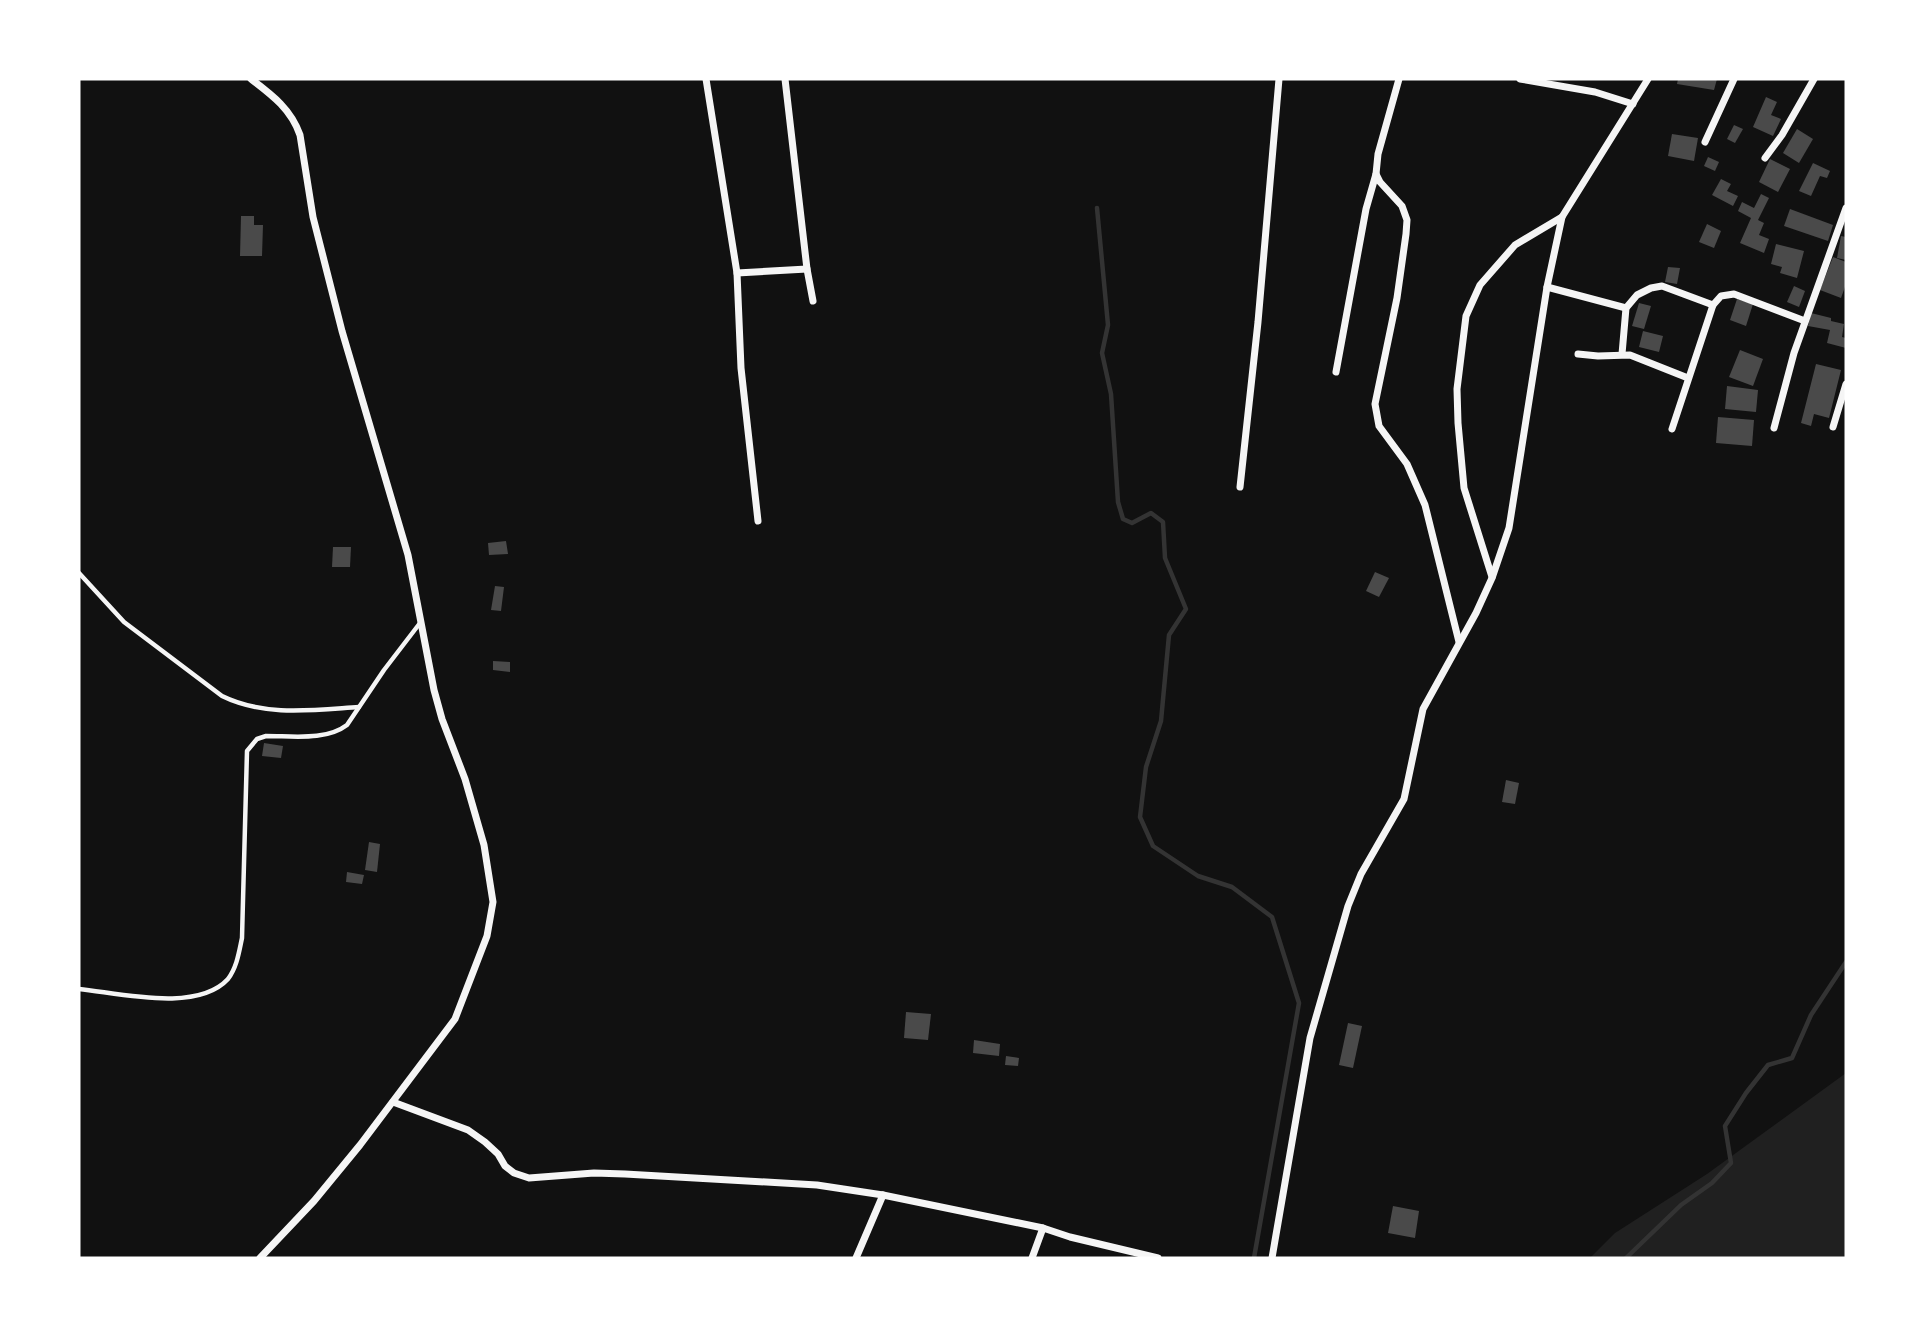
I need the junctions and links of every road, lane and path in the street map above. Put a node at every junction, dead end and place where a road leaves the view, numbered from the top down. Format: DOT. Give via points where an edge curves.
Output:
graph roads {
  1 [pos="251,79"];
  2 [pos="706,79"];
  3 [pos="785,79"];
  4 [pos="1279,79"];
  5 [pos="1398,79"];
  6 [pos="1520,79"];
  7 [pos="1648,79"];
  8 [pos="1734,79"];
  9 [pos="1814,79"];
  10 [pos="1633,104"];
  11 [pos="1705,142"];
  12 [pos="1765,158"];
  13 [pos="1376,174"];
  14 [pos="1846,208"];
  15 [pos="1562,217"];
  16 [pos="807,269"];
  17 [pos="737,273"];
  18 [pos="1547,287"];
  19 [pos="813,300"];
  20 [pos="1713,305"];
  21 [pos="1626,308"];
  22 [pos="1805,321"];
  23 [pos="1578,354"];
  24 [pos="1622,354"];
  25 [pos="1336,372"];
  26 [pos="1688,377"];
  27 [pos="1846,384"];
  28 [pos="1833,427"];
  29 [pos="1774,428"];
  30 [pos="1672,429"];
  31 [pos="1240,487"];
  32 [pos="758,521"];
  33 [pos="79,573"];
  34 [pos="1492,578"];
  35 [pos="420,623"];
  36 [pos="1459,643"];
  37 [pos="359,707"];
  38 [pos="79,989"];
  39 [pos="393,1102"];
  40 [pos="883,1195"];
  41 [pos="1043,1228"];
  42 [pos="260,1258"];
  43 [pos="856,1258"];
  44 [pos="1032,1258"];
  45 [pos="1158,1258"];
  46 [pos="1272,1258"];
  1 -- 35 [label="street" via="284,106 300,135 313,216 408,555"];
  2 -- 17 [label="street"];
  3 -- 16 [label="street"];
  4 -- 31 [label="street"];
  5 -- 13 [label="street"];
  6 -- 10 [label="street" via="1595,92"];
  7 -- 10 [label="street"];
  8 -- 11 [label="street"];
  9 -- 12 [label="street"];
  10 -- 15 [label="street"];
  13 -- 25 [label="street"];
  13 -- 36 [label="street" via="1402,206 1406,220 1397,298 1377,391 1377,417 1421,493"];
  14 -- 22 [label="street"];
  15 -- 18 [label="street"];
  15 -- 34 [label="street" via="1515,244 1480,285 1466,316 1457,389 1463,475"];
  16 -- 17 [label="street"];
  16 -- 19 [label="street"];
  17 -- 32 [label="street" via="741,368"];
  18 -- 21 [label="street"];
  18 -- 34 [label="street" via="1509,528"];
  20 -- 21 [label="street" via="1662,286 1637,295"];
  20 -- 22 [label="street" via="1721,296 1734,294"];
  20 -- 26 [label="street"];
  21 -- 24 [label="street"];
  22 -- 29 [label="street"];
  23 -- 24 [label="street"];
  24 -- 26 [label="street"];
  26 -- 30 [label="street"];
  27 -- 28 [label="street"];
  33 -- 37 [label="lane" via="124,622 234,702 263,710"];
  34 -- 36 [label="street"];
  35 -- 37 [label="lane"];
  35 -- 39 [label="street" via="442,719 484,845 493,902 487,936 455,1019"];
  36 -- 46 [label="street" via="1423,709 1404,799 1348,906 1310,1038"];
  37 -- 38 [label="lane" via="339,731 267,736 257,739 247,751 242,937 227,979 198,996 176,999"];
  39 -- 40 [label="street" via="468,1130 498,1154 505,1166 529,1178 625,1174 817,1185"];
  39 -- 42 [label="street"];
  40 -- 41 [label="street"];
  40 -- 43 [label="street"];
  41 -- 44 [label="street"];
  41 -- 45 [label="street"];
}
